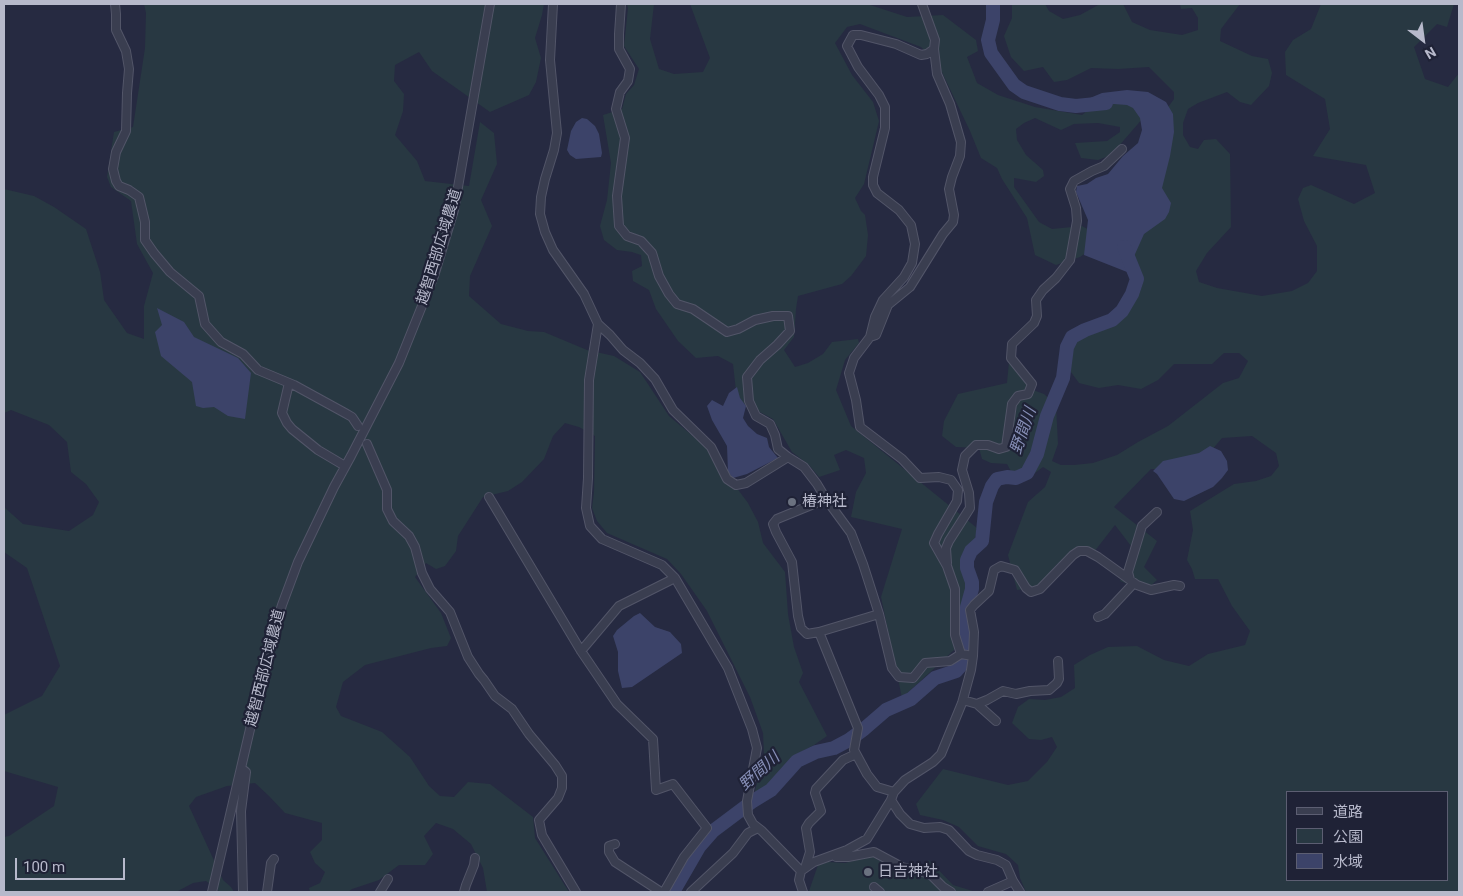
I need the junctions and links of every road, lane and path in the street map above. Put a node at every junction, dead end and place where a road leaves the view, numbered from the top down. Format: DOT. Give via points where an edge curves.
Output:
graph roads {
  1 [pos="115,4"];
  2 [pos="490,4"];
  3 [pos="553,4"];
  4 [pos="621,4"];
  5 [pos="922,4"];
  6 [pos="934,49"];
  7 [pos="1122,149"];
  8 [pos="598,324"];
  9 [pos="870,337"];
  10 [pos="290,383"];
  11 [pos="358,426"];
  12 [pos="367,444"];
  13 [pos="788,457"];
  14 [pos="345,466"];
  15 [pos="489,497"];
  16 [pos="826,500"];
  17 [pos="1157,512"];
  18 [pos="947,566"];
  19 [pos="675,578"];
  20 [pos="1132,581"];
  21 [pos="1180,586"];
  22 [pos="879,614"];
  23 [pos="1098,617"];
  24 [pos="819,632"];
  25 [pos="581,651"];
  26 [pos="961,654"];
  27 [pos="973,656"];
  28 [pos="1058,660"];
  29 [pos="963,700"];
  30 [pos="977,704"];
  31 [pos="996,721"];
  32 [pos="856,754"];
  33 [pos="241,768"];
  34 [pos="894,792"];
  35 [pos="891,800"];
  36 [pos="758,828"];
  37 [pos="615,844"];
  38 [pos="829,857"];
  39 [pos="274,858"];
  40 [pos="475,858"];
  41 [pos="803,870"];
  42 [pos="388,879"];
  43 [pos="1013,881"];
  44 [pos="212,892"];
  45 [pos="242,892"];
  46 [pos="267,892"];
  47 [pos="380,892"];
  48 [pos="464,892"];
  49 [pos="576,892"];
  50 [pos="664,892"];
  51 [pos="691,892"];
  52 [pos="803,892"];
  53 [pos="951,892"];
  54 [pos="988,892"];
  55 [pos="1020,892"];
  1 -- 10 [label="street" via="116,30 126,52 129,69 126,131 112,169 116,181 139,197 146,240 170,272 199,296 205,324 221,342 243,354 258,370"];
  2 -- 14 [label="street, 越智西部広域農道" via="454,210 437,267 399,363"];
  3 -- 8 [label="street" via="550,60 557,133 540,214 554,250 584,294"];
  4 -- 13 [label="street" via="619,49 630,70 616,109 625,138 617,196 619,226 627,236 641,241 652,253 659,276 677,304 693,310 727,332 755,320 788,316 790,331 747,377 752,409 756,416 770,424 778,449"];
  5 -- 6 [label="street" via="935,40"];
  6 -- 9 [label="street" via="937,74 961,142 949,189 953,222 910,287 888,305 876,335"];
  6 -- 9 [label="street" via="922,55 861,35 853,35 847,46 884,107 885,128 873,185 877,193 911,225 915,244 912,263 883,300"];
  7 -- 18 [label="street" via="1104,166 1074,181 1070,189 1077,220 1070,260 1036,300 1034,324 1012,344 1011,358 1032,384 1028,394 1018,396 1012,404 1006,447 976,445 964,456 962,470 970,508 946,548"];
  8 -- 13 [label="street" via="656,379 673,410 711,447 727,479 736,484 746,483"];
  8 -- 19 [label="street" via="589,380 586,508 590,526 602,539 662,565"];
  9 -- 18 [label="street" via="854,358 849,373 860,427 902,459 920,478 951,480 958,490 957,500 934,543"];
  10 -- 11 [label="street" via="352,417"];
  10 -- 14 [label="street" via="282,413 287,423 318,450"];
  12 -- 49 [label="street" via="386,490 387,509 393,521 410,536 422,573 450,612 468,657 495,696 512,709 562,776 558,798 539,820 542,835"];
  13 -- 16 [label="street" via="804,466"];
  14 -- 33 [label="street, 越智西部広域農道" via="298,562 282,605"];
  15 -- 25 [label="street"];
  16 -- 22 [label="street" via="851,533"];
  16 -- 24 [label="street" via="777,519 773,524 792,562 801,628 807,634"];
  17 -- 20 [label="street" via="1142,526 1128,572"];
  18 -- 26 [label="street" via="955,589 955,635"];
  19 -- 25 [label="street" via="618,606"];
  19 -- 36 [label="street" via="728,668 752,729 757,748 747,801 748,815"];
  20 -- 21 [label="street" via="1151,590"];
  20 -- 23 [label="street" via="1105,614"];
  20 -- 27 [label="street" via="1087,551 1073,555 1040,589 1031,592 1015,570 1001,566 994,570 989,591 970,610 974,632"];
  22 -- 24 [label="street"];
  22 -- 26 [label="street" via="892,668 899,677 913,678 926,663 950,661"];
  24 -- 32 [label="street" via="858,728"];
  25 -- 50 [label="street" via="617,704 654,739 656,790 674,784 706,828"];
  26 -- 27 [label="street"];
  27 -- 29 [label="street"];
  28 -- 30 [label="street" via="1059,679 1049,690 1016,694 1003,691"];
  29 -- 30 [label="street"];
  29 -- 34 [label="street" via="942,754 905,780"];
  30 -- 31 [label="street"];
  32 -- 34 [label="street" via="877,787"];
  32 -- 41 [label="street" via="843,760 816,789 821,811 806,828 810,852"];
  33 -- 44 [label="street, 越智西部広域農道"];
  33 -- 45 [label="street" via="246,772 241,810"];
  34 -- 35 [label="street"];
  35 -- 38 [label="street" via="867,839"];
  35 -- 43 [label="street" via="910,824 950,830 969,851 1006,865"];
  36 -- 41 [label="street"];
  36 -- 51 [label="street" via="748,833 733,853"];
  37 -- 50 [label="street" via="609,846 609,852 615,862"];
  38 -- 41 [label="street"];
  38 -- 53 [label="street" via="874,852 902,868 930,874"];
  39 -- 46 [label="street"];
  40 -- 48 [label="street"];
  41 -- 52 [label="street" via="799,880"];
  42 -- 47 [label="street"];
  43 -- 54 [label="street"];
  43 -- 55 [label="street"];
}
